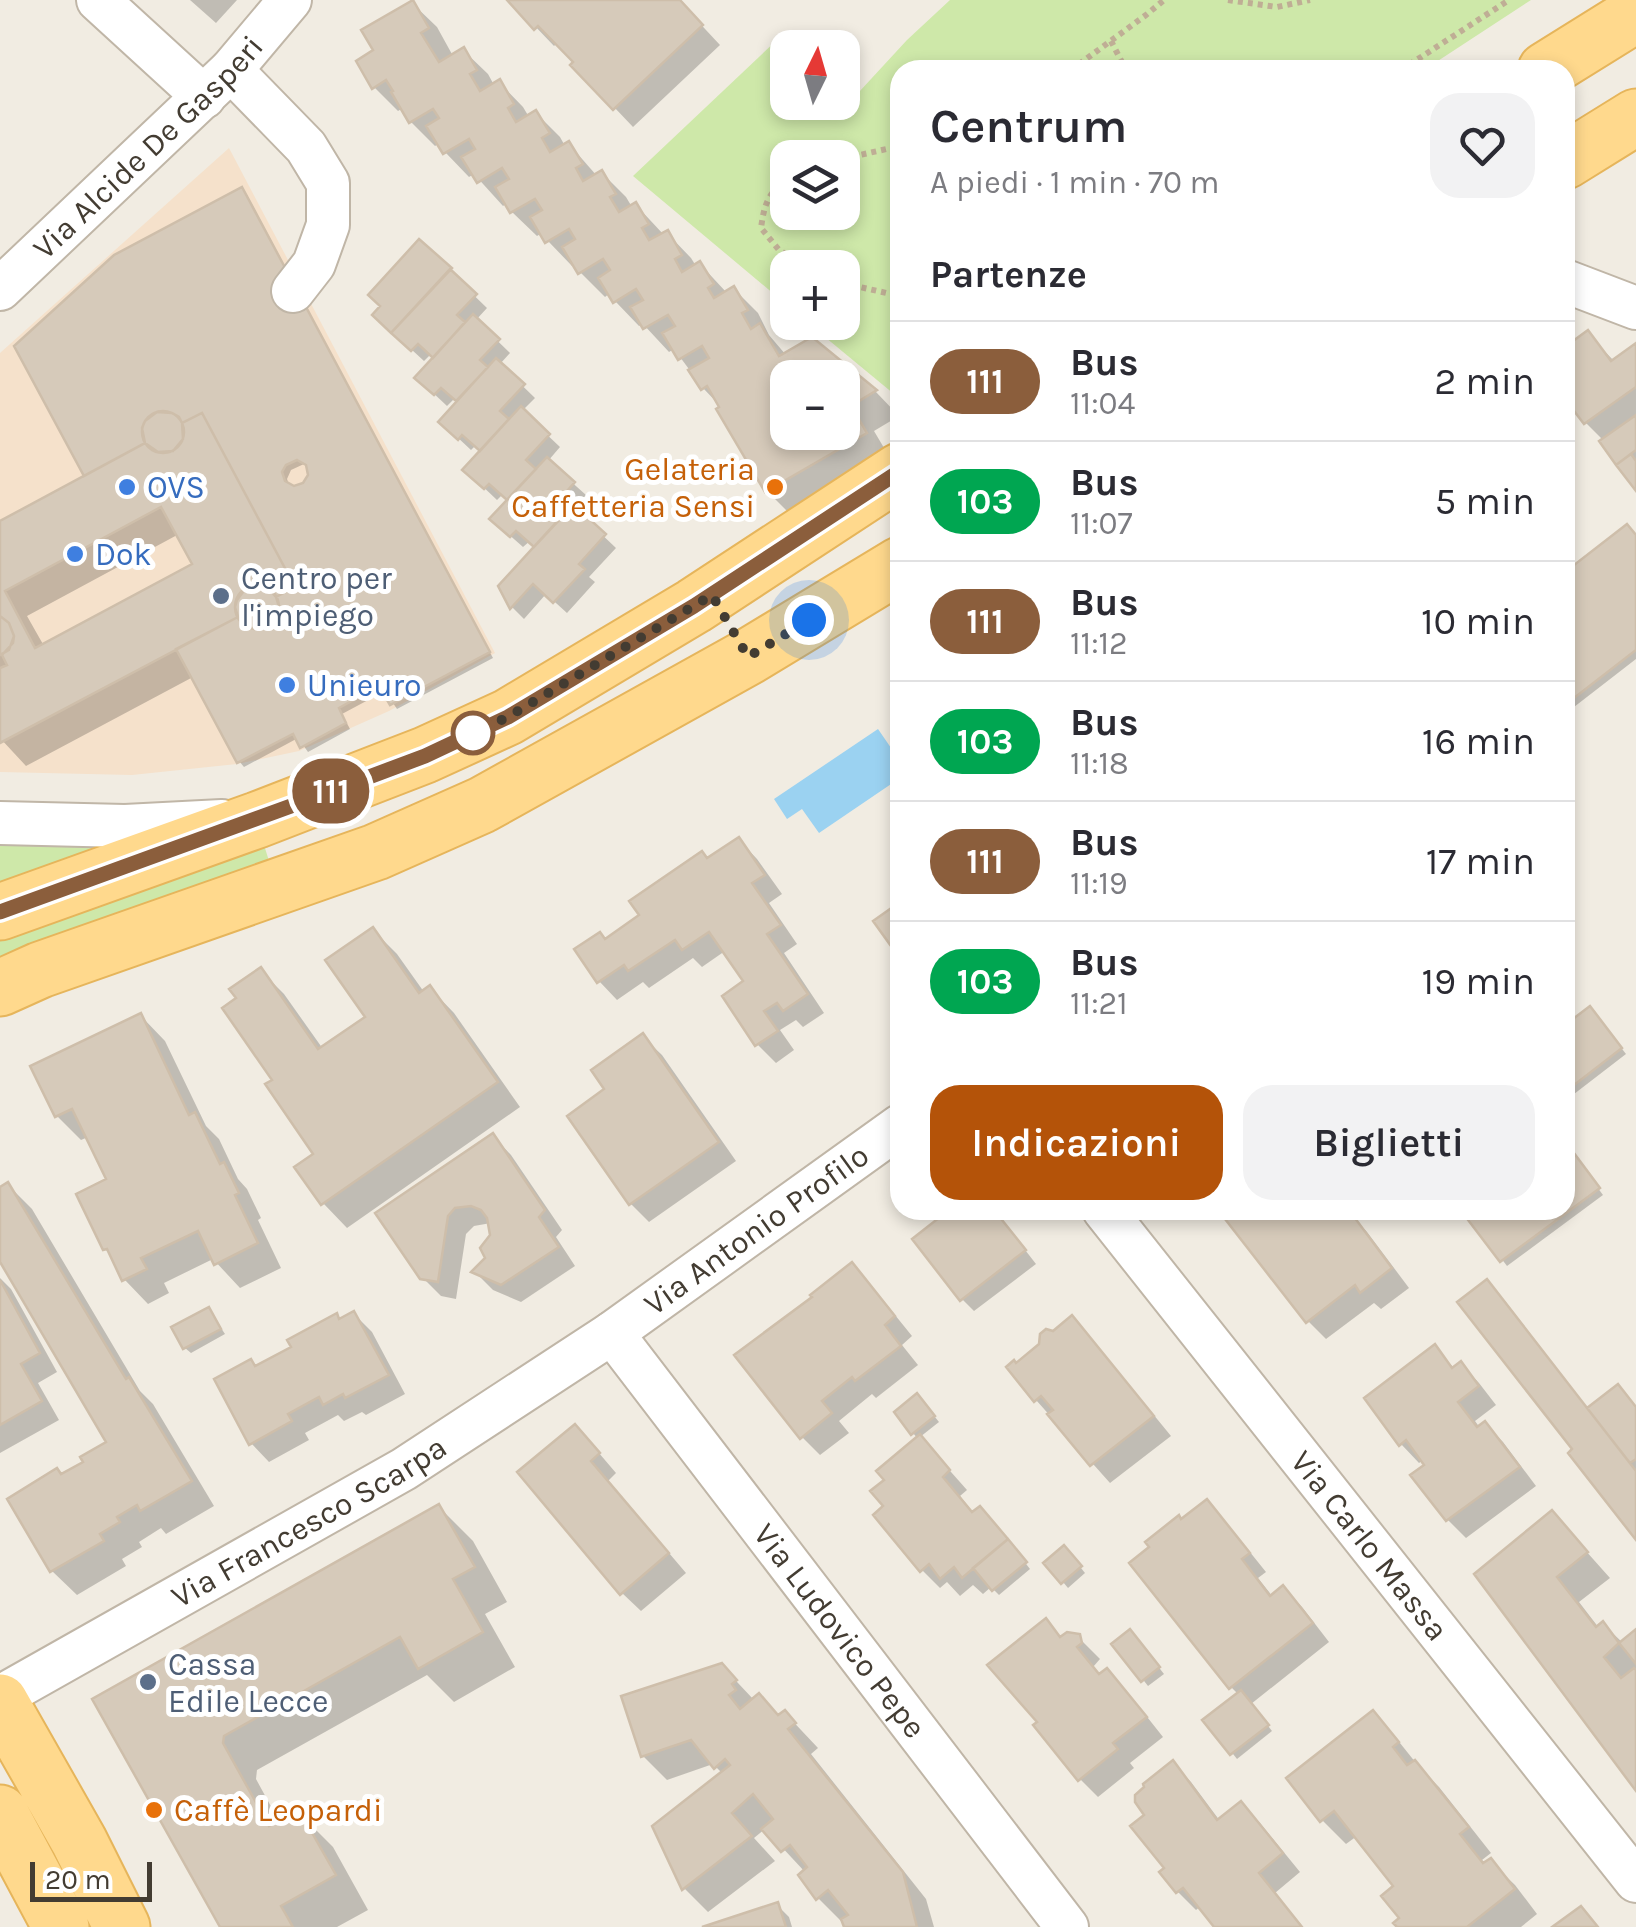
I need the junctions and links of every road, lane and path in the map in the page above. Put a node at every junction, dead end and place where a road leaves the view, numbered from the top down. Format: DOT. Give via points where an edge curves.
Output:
graph roads {
  1 [pos="98,0"];
  2 [pos="290,0"];
  3 [pos="1164,0"];
  4 [pos="1228,0"];
  5 [pos="1310,0"];
  6 [pos="1508,0"];
  7 [pos="1636,14"];
  8 [pos="1111,41"];
  9 [pos="1085,60"];
  10 [pos="1121,60"];
  11 [pos="1416,60"];
  12 [pos="1562,60"];
  13 [pos="217,83"];
  14 [pos="1636,117"];
  15 [pos="890,148"];
  16 [pos="860,155"];
  17 [pos="1575,155"];
  18 [pos="770,198"];
  19 [pos="779,250"];
  20 [pos="1575,285"];
  21 [pos="860,287"];
  22 [pos="0,289"];
  23 [pos="292,290"];
  24 [pos="890,294"];
  25 [pos="1636,308"];
  26 [pos="890,478"];
  27 [pos="890,571"];
  28 [pos="712,595"];
  29 [pos="748,657"];
  30 [pos="257,820"];
  31 [pos="0,823"];
  32 [pos="0,912"];
  33 [pos="0,988"];
  34 [pos="890,1133"];
  35 [pos="1112,1220"];
  36 [pos="612,1333"];
  37 [pos="0,1700"];
  38 [pos="0,1813"];
  39 [pos="1636,1881"];
  40 [pos="61,1927"];
  41 [pos="122,1927"];
  42 [pos="1067,1927"];
  1 -- 13 [label="street"];
  2 -- 13 [label="street, Via Alcide De Gasperi"];
  3 -- 8 [label="path"];
  4 -- 5 [label="path" via="1277,7"];
  6 -- 11 [label="path"];
  7 -- 12 [label="main road"];
  8 -- 9 [label="path"];
  8 -- 10 [label="path"];
  13 -- 22 [label="street, Via Alcide De Gasperi"];
  13 -- 23 [label="street" via="306,147 328,183 328,225 314,264"];
  14 -- 17 [label="main road"];
  15 -- 16 [label="path"];
  18 -- 19 [label="path" via="761,228"];
  20 -- 25 [label="street"];
  21 -- 24 [label="path"];
  26 -- 28 [label="main road"];
  27 -- 29 [label="main road"];
  28 -- 29 [label="main road"];
  28 -- 30 [label="main road" via="508,717"];
  29 -- 33 [label="main road" via="482,805 411,837"];
  30 -- 31 [label="street"];
  30 -- 32 [label="main road"];
  34 -- 36 [label="street, Via Antonio Profilo"];
  35 -- 39 [label="street, Via Carlo Massa"];
  36 -- 37 [label="street, Via Francesco Scarpa" via="404,1469"];
  36 -- 42 [label="street, Via Ludovico Pepe"];
  37 -- 41 [label="main road"];
  38 -- 40 [label="main road"];
}
